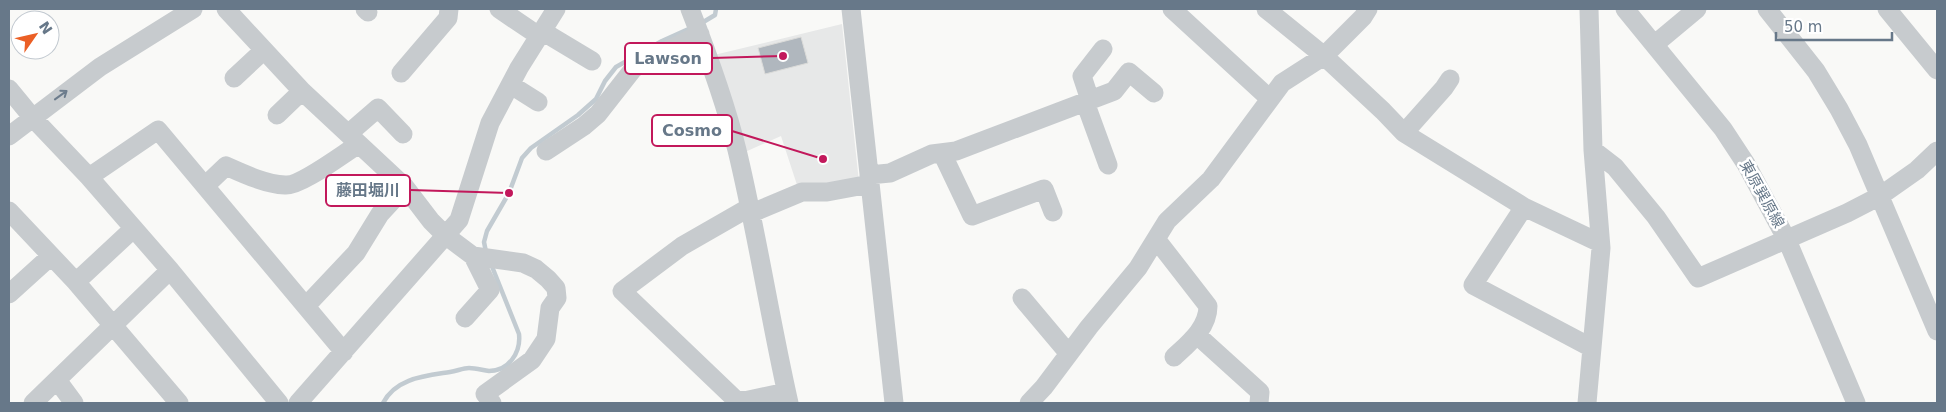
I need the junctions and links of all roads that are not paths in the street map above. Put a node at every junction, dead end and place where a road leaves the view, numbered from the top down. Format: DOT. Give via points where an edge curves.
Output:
graph roads {
  1 [pos="193,9"];
  2 [pos="226,9"];
  3 [pos="449,9"];
  4 [pos="499,9"];
  5 [pos="556,9"];
  6 [pos="851,9"];
  7 [pos="1266,9"];
  8 [pos="1368,9"];
  9 [pos="1589,9"];
  10 [pos="1625,9"];
  11 [pos="1698,9"];
  12 [pos="1767,9"];
  13 [pos="1887,9"];
  14 [pos="1169,13"];
  15 [pos="696,23"];
  16 [pos="541,33"];
  17 [pos="1655,44"];
  18 [pos="1103,49"];
  19 [pos="264,50"];
  20 [pos="1324,56"];
  21 [pos="592,61"];
  22 [pos="1937,70"];
  23 [pos="400,73"];
  24 [pos="234,78"];
  25 [pos="1450,78"];
  26 [pos="512,85"];
  27 [pos="9,89"];
  28 [pos="302,91"];
  29 [pos="1154,93"];
  30 [pos="1270,99"];
  31 [pos="1087,101"];
  32 [pos="538,102"];
  33 [pos="277,115"];
  34 [pos="32,118"];
  35 [pos="1404,133"];
  36 [pos="403,134"];
  37 [pos="9,136"];
  38 [pos="353,139"];
  39 [pos="1593,150"];
  40 [pos="546,151"];
  41 [pos="1937,151"];
  42 [pos="942,153"];
  43 [pos="1108,165"];
  44 [pos="89,177"];
  45 [pos="870,179"];
  46 [pos="205,186"];
  47 [pos="405,187"];
  48 [pos="1880,196"];
  49 [pos="1524,207"];
  50 [pos="751,210"];
  51 [pos="9,211"];
  52 [pos="1053,212"];
  53 [pos="134,229"];
  54 [pos="445,235"];
  55 [pos="1156,239"];
  56 [pos="1787,240"];
  57 [pos="1600,243"];
  58 [pos="51,256"];
  59 [pos="485,258"];
  60 [pos="170,270"];
  61 [pos="76,282"];
  62 [pos="9,294"];
  63 [pos="1022,298"];
  64 [pos="306,306"];
  65 [pos="465,318"];
  66 [pos="114,325"];
  67 [pos="1937,331"];
  68 [pos="1197,334"];
  69 [pos="1592,348"];
  70 [pos="344,352"];
  71 [pos="1068,354"];
  72 [pos="1174,357"];
  73 [pos="57,380"];
  74 [pos="787,398"];
  75 [pos="484,400"];
  76 [pos="732,401"];
  77 [pos="33,403"];
  78 [pos="74,403"];
  79 [pos="179,403"];
  80 [pos="279,403"];
  81 [pos="298,403"];
  82 [pos="894,403"];
  83 [pos="1028,403"];
  84 [pos="1259,403"];
  85 [pos="1587,403"];
  86 [pos="1856,403"];
  34 -- 1 [label="street, one-way" via="100,67"];
  2 -- 19 [label="street"];
  3 -- 23 [label="street" via="448,18"];
  4 -- 16 [label="street"];
  5 -- 16 [label="street"];
  6 -- 45 [label="street"];
  7 -- 20 [label="street"];
  8 -- 20 [label="street"];
  9 -- 39 [label="street"];
  10 -- 17 [label="street, 東原巽原線"];
  11 -- 17 [label="street"];
  12 -- 48 [label="street" via="1816,71 1839,109"];
  13 -- 22 [label="street"];
  14 -- 30 [label="street"];
  15 -- 40 [label="street" via="634,68 592,120"];
  15 -- 50 [label="street" via="721,92"];
  16 -- 21 [label="street"];
  16 -- 26 [label="street"];
  17 -- 56 [label="street, 東原巽原線" via="1746,164"];
  18 -- 31 [label="street" via="1082,76"];
  19 -- 24 [label="street"];
  19 -- 28 [label="street"];
  20 -- 30 [label="street" via="1282,83"];
  20 -- 35 [label="street"];
  25 -- 35 [label="street"];
  26 -- 32 [label="street"];
  26 -- 54 [label="street" via="490,123 459,220"];
  27 -- 34 [label="street"];
  28 -- 33 [label="street"];
  28 -- 38 [label="street"];
  29 -- 31 [label="street" via="1129,72 1114,91"];
  30 -- 55 [label="street" via="1211,179 1167,221"];
  31 -- 42 [label="street" via="956,151"];
  31 -- 43 [label="street"];
  34 -- 37 [label="street"];
  34 -- 44 [label="street"];
  35 -- 49 [label="street"];
  36 -- 38 [label="street" via="378,108"];
  38 -- 46 [label="street" via="298,183 286,186 252,178 226,166"];
  38 -- 47 [label="street"];
  39 -- 56 [label="street" via="1615,167 1656,216 1698,278"];
  39 -- 57 [label="street"];
  41 -- 48 [label="street" via="1917,170"];
  42 -- 45 [label="street"];
  42 -- 52 [label="street" via="972,216 1044,189"];
  44 -- 46 [label="street" via="158,130"];
  44 -- 53 [label="street"];
  45 -- 50 [label="street" via="828,192 802,192"];
  45 -- 82 [label="street"];
  46 -- 64 [label="street"];
  47 -- 54 [label="street"];
  47 -- 64 [label="street" via="380,214 356,254"];
  48 -- 56 [label="street"];
  48 -- 67 [label="street"];
  49 -- 57 [label="street"];
  49 -- 69 [label="street" via="1474,285"];
  50 -- 74 [label="street"];
  50 -- 76 [label="street" via="682,246 622,291"];
  51 -- 58 [label="street"];
  53 -- 60 [label="street"];
  53 -- 61 [label="street"];
  54 -- 59 [label="street"];
  54 -- 70 [label="street"];
  55 -- 68 [label="street" via="1208,306 1208,317"];
  55 -- 71 [label="street" via="1138,268"];
  56 -- 86 [label="street, 東原巽原線"];
  57 -- 69 [label="street"];
  58 -- 61 [label="street"];
  58 -- 62 [label="street"];
  59 -- 65 [label="street" via="490,290"];
  59 -- 75 [label="street" via="523,263 536,269 556,288 557,298 550,308 546,339 532,360"];
  60 -- 66 [label="street"];
  60 -- 80 [label="street"];
  61 -- 66 [label="street"];
  63 -- 71 [label="street"];
  64 -- 70 [label="street"];
  66 -- 73 [label="street"];
  66 -- 79 [label="street"];
  68 -- 72 [label="street"];
  68 -- 84 [label="street" via="1260,392"];
  69 -- 85 [label="street"];
  70 -- 81 [label="street"];
  71 -- 83 [label="street"];
  73 -- 77 [label="street"];
  73 -- 78 [label="street"];
  74 -- 76 [label="street"];
}
